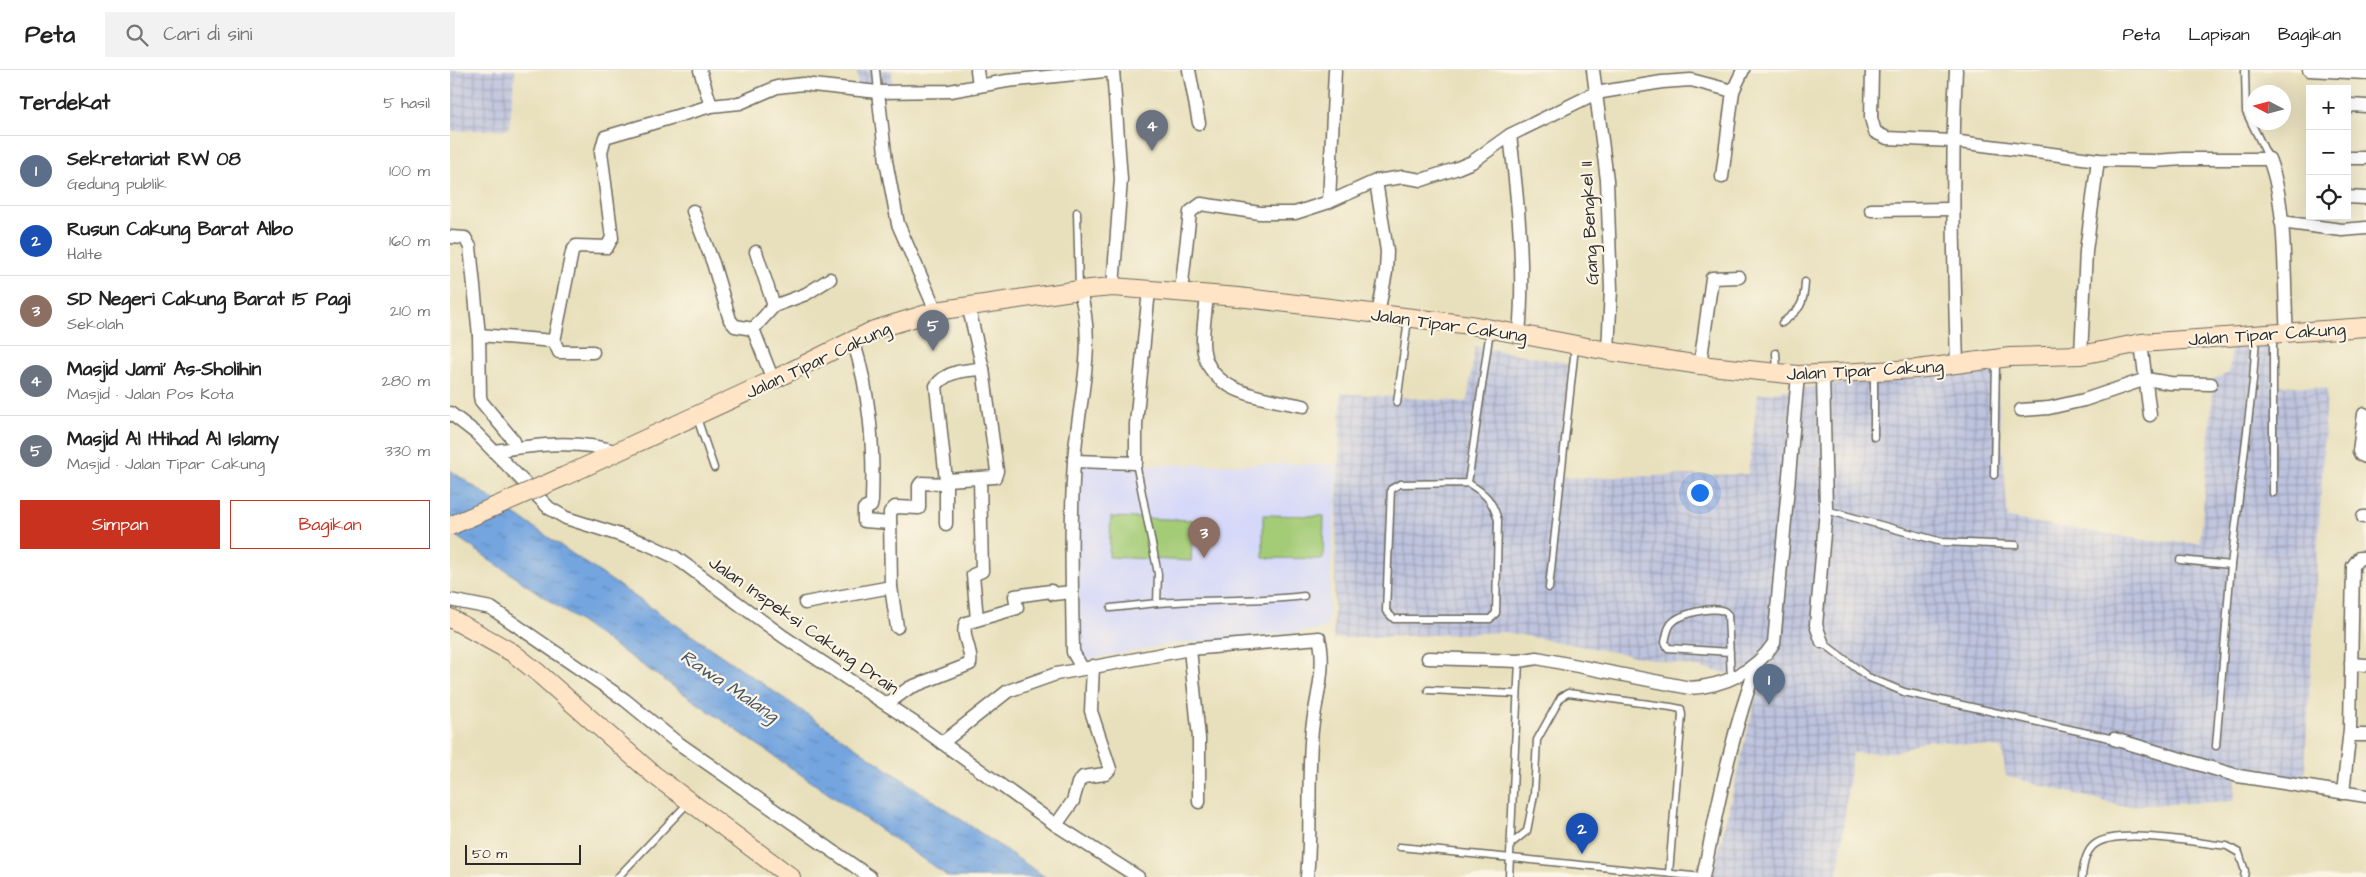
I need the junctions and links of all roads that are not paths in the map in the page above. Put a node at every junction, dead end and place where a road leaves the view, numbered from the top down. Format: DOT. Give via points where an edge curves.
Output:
graph roads {
  1 [pos="700,70"];
  2 [pos="876,70"];
  3 [pos="977,70"];
  4 [pos="1114,70"];
  5 [pos="1190,70"];
  6 [pos="1335,70"];
  7 [pos="1593,70"];
  8 [pos="1743,70"];
  9 [pos="1872,70"];
  10 [pos="1956,70"];
  11 [pos="2245,70"];
  12 [pos="2315,70"];
  13 [pos="1083,71"];
  14 [pos="2366,73"];
  15 [pos="979,85"];
  16 [pos="1733,91"];
  17 [pos="878,92"];
  18 [pos="1596,93"];
  19 [pos="2351,105"];
  20 [pos="711,106"];
  21 [pos="2366,106"];
  22 [pos="1199,123"];
  23 [pos="1510,135"];
  24 [pos="1952,141"];
  25 [pos="2351,158"];
  26 [pos="2366,158"];
  27 [pos="2268,159"];
  28 [pos="2098,160"];
  29 [pos="1722,176"];
  30 [pos="1376,182"];
  31 [pos="2351,197"];
  32 [pos="2366,198"];
  33 [pos="1329,202"];
  34 [pos="1952,209"];
  35 [pos="1871,210"];
  36 [pos="693,211"];
  37 [pos="1077,212"];
  38 [pos="2281,222"];
  39 [pos="2366,228"];
  40 [pos="450,237"];
  41 [pos="756,252"];
  42 [pos="1739,277"];
  43 [pos="830,279"];
  44 [pos="1805,282"];
  45 [pos="1113,287"];
  46 [pos="1079,290"];
  47 [pos="1149,290"];
  48 [pos="1181,292"];
  49 [pos="1207,294"];
  50 [pos="968,305"];
  51 [pos="774,306"];
  52 [pos="936,310"];
  53 [pos="1378,314"];
  54 [pos="1408,317"];
  55 [pos="1782,323"];
  56 [pos="2366,327"];
  57 [pos="753,329"];
  58 [pos="1490,330"];
  59 [pos="1519,334"];
  60 [pos="2280,334"];
  61 [pos="479,335"];
  62 [pos="2256,336"];
  63 [pos="853,340"];
  64 [pos="554,341"];
  65 [pos="2141,343"];
  66 [pos="1576,344"];
  67 [pos="1608,351"];
  68 [pos="593,352"];
  69 [pos="1776,353"];
  70 [pos="2081,355"];
  71 [pos="1996,359"];
  72 [pos="1957,364"];
  73 [pos="1700,365"];
  74 [pos="983,369"];
  75 [pos="1874,372"];
  76 [pos="1777,374"];
  77 [pos="1823,374"];
  78 [pos="1798,376"];
  79 [pos="2146,379"];
  80 [pos="773,380"];
  81 [pos="2211,384"];
  82 [pos="1397,403"];
  83 [pos="1304,406"];
  84 [pos="2021,410"];
  85 [pos="450,413"];
  86 [pos="2362,414"];
  87 [pos="2150,415"];
  88 [pos="696,416"];
  89 [pos="1874,437"];
  90 [pos="514,441"];
  91 [pos="494,451"];
  92 [pos="618,452"];
  93 [pos="2366,457"];
  94 [pos="1074,461"];
  95 [pos="1136,463"];
  96 [pos="714,468"];
  97 [pos="1994,475"];
  98 [pos="980,479"];
  99 [pos="946,482"];
  100 [pos="1468,483"];
  101 [pos="2273,493"];
  102 [pos="1826,510"];
  103 [pos="890,523"];
  104 [pos="946,524"];
  105 [pos="450,526"];
  106 [pos="2016,545"];
  107 [pos="2366,558"];
  108 [pos="2180,560"];
  109 [pos="2231,565"];
  110 [pos="891,587"];
  111 [pos="1550,588"];
  112 [pos="1072,592"];
  113 [pos="1304,596"];
  114 [pos="450,600"];
  115 [pos="805,603"];
  116 [pos="1157,604"];
  117 [pos="1111,608"];
  118 [pos="450,618"];
  119 [pos="977,619"];
  120 [pos="897,626"];
  121 [pos="1822,642"];
  122 [pos="1190,649"];
  123 [pos="1730,652"];
  124 [pos="1428,658"];
  125 [pos="1519,661"];
  126 [pos="2352,664"];
  127 [pos="1757,665"];
  128 [pos="2366,665"];
  129 [pos="1087,667"];
  130 [pos="1731,679"];
  131 [pos="1428,690"];
  132 [pos="1517,694"];
  133 [pos="887,704"];
  134 [pos="2350,735"];
  135 [pos="2366,736"];
  136 [pos="2114,739"];
  137 [pos="942,743"];
  138 [pos="2216,746"];
  139 [pos="2343,793"];
  140 [pos="2366,796"];
  141 [pos="689,802"];
  142 [pos="1200,802"];
  143 [pos="1056,825"];
  144 [pos="1512,843"];
  145 [pos="1400,847"];
  146 [pos="1511,858"];
  147 [pos="1669,873"];
  148 [pos="618,877"];
  149 [pos="791,877"];
  150 [pos="870,877"];
  151 [pos="1138,877"];
  152 [pos="1306,877"];
  153 [pos="1509,877"];
  154 [pos="1703,877"];
  155 [pos="2082,877"];
  156 [pos="2244,877"];
  1 -- 20 [label="street"];
  2 -- 17 [label="lane"];
  3 -- 15 [label="street"];
  4 -- 13 [label="street"];
  4 -- 45 [label="street" via="1121,178"];
  5 -- 22 [label="street"];
  6 -- 33 [label="street"];
  7 -- 18 [label="street, Gang Bengkel II"];
  8 -- 16 [label="street"];
  9 -- 24 [label="street" via="1871,118 1875,132 1887,138"];
  10 -- 24 [label="street"];
  11 -- 27 [label="lane" via="2246,112"];
  12 -- 14 [label="street"];
  13 -- 15 [label="street"];
  15 -- 17 [label="street" via="950,91"];
  16 -- 18 [label="street" via="1683,80"];
  16 -- 29 [label="street"];
  17 -- 20 [label="street" via="803,84 778,87 740,103"];
  17 -- 52 [label="street" via="898,224"];
  18 -- 23 [label="street"];
  18 -- 67 [label="street, Gang Bengkel II" via="1607,180 1611,289"];
  19 -- 21 [label="street"];
  20 -- 64 [label="street" via="605,137 601,152 612,238 607,247 583,245 576,246 572,252"];
  23 -- 30 [label="street" via="1472,162 1442,174 1422,180 1403,176"];
  23 -- 59 [label="street" via="1523,292"];
  24 -- 28 [label="street"];
  24 -- 34 [label="street"];
  25 -- 26 [label="street"];
  27 -- 28 [label="street"];
  27 -- 38 [label="street"];
  28 -- 70 [label="street" via="2086,251"];
  30 -- 33 [label="street"];
  30 -- 53 [label="street" via="1387,252"];
  31 -- 32 [label="street"];
  33 -- 48 [label="street" via="1295,213 1279,214 1201,204 1194,208 1190,212"];
  34 -- 35 [label="street"];
  34 -- 72 [label="street"];
  36 -- 57 [label="street" via="730,320 735,326"];
  37 -- 46 [label="lane"];
  38 -- 39 [label="street" via="2342,230"];
  38 -- 60 [label="street"];
  40 -- 61 [label="street" via="465,238 470,246"];
  41 -- 51 [label="street"];
  42 -- 73 [label="street" via="1712,278"];
  43 -- 51 [label="street" via="806,294"];
  44 -- 55 [label="lane" via="1804,300 1798,310"];
  45 -- 46 [label="street, Jalan Tipar Cakung"];
  45 -- 47 [label="street, Jalan Tipar Cakung"];
  46 -- 50 [label="street, Jalan Tipar Cakung"];
  46 -- 94 [label="street" via="1085,308 1087,339"];
  47 -- 48 [label="street, Jalan Tipar Cakung"];
  47 -- 95 [label="street" via="1136,424"];
  48 -- 49 [label="street, Jalan Tipar Cakung"];
  49 -- 53 [label="street, Jalan Tipar Cakung"];
  49 -- 83 [label="street" via="1203,342 1208,362 1218,378 1243,393"];
  50 -- 52 [label="street, Jalan Tipar Cakung"];
  50 -- 74 [label="street"];
  51 -- 57 [label="street"];
  52 -- 63 [label="street, Jalan Tipar Cakung"];
  53 -- 54 [label="street, Jalan Tipar Cakung"];
  54 -- 58 [label="street, Jalan Tipar Cakung"];
  54 -- 82 [label="lane"];
  56 -- 60 [label="street, Jalan Tipar Cakung"];
  57 -- 80 [label="street"];
  58 -- 59 [label="street, Jalan Tipar Cakung"];
  58 -- 100 [label="lane"];
  59 -- 66 [label="street, Jalan Tipar Cakung"];
  60 -- 62 [label="street, Jalan Tipar Cakung"];
  60 -- 101 [label="lane" via="2272,391"];
  61 -- 64 [label="street"];
  61 -- 90 [label="street" via="481,401"];
  62 -- 65 [label="street, Jalan Tipar Cakung"];
  62 -- 109 [label="lane"];
  63 -- 80 [label="street, Jalan Tipar Cakung"];
  63 -- 103 [label="street" via="863,372 873,437 872,501 871,506 864,509 864,521"];
  64 -- 68 [label="street" via="559,352"];
  65 -- 70 [label="street, Jalan Tipar Cakung"];
  65 -- 79 [label="street"];
  66 -- 67 [label="street, Jalan Tipar Cakung"];
  66 -- 111 [label="lane"];
  67 -- 73 [label="street, Jalan Tipar Cakung"];
  69 -- 76 [label="lane"];
  70 -- 71 [label="street, Jalan Tipar Cakung"];
  71 -- 72 [label="street, Jalan Tipar Cakung"];
  71 -- 97 [label="lane"];
  72 -- 75 [label="street, Jalan Tipar Cakung"];
  73 -- 76 [label="street, Jalan Tipar Cakung"];
  74 -- 98 [label="street" via="996,474"];
  74 -- 99 [label="street" via="951,374 936,386"];
  75 -- 77 [label="street, Jalan Tipar Cakung"];
  75 -- 89 [label="lane"];
  76 -- 78 [label="street, Jalan Tipar Cakung"];
  77 -- 78 [label="street, Jalan Tipar Cakung"];
  77 -- 102 [label="street"];
  78 -- 127 [label="street" via="1774,644"];
  79 -- 81 [label="street"];
  79 -- 84 [label="street" via="2084,400"];
  79 -- 87 [label="street"];
  80 -- 88 [label="street, Jalan Tipar Cakung"];
  85 -- 91 [label="street, Jalan Inspeksi Cakung Drain"];
  86 -- 93 [label="street" via="2359,451"];
  88 -- 92 [label="street, Jalan Tipar Cakung"];
  88 -- 96 [label="lane"];
  91 -- 92 [label="street" via="576,444"];
  91 -- 133 [label="street, Jalan Inspeksi Cakung Drain" via="549,508 566,518 645,543 675,557 784,637"];
  92 -- 105 [label="street, Jalan Tipar Cakung, bridge"];
  94 -- 95 [label="street"];
  94 -- 112 [label="street"];
  95 -- 116 [label="lane" via="1158,574"];
  98 -- 99 [label="street"];
  98 -- 119 [label="street" via="982,571 973,575"];
  99 -- 103 [label="street" via="919,484 918,508 895,507 890,512"];
  99 -- 104 [label="street"];
  100 -- 100 [label="lane" via="1400,484 1392,489 1386,611 1394,618 1494,617 1498,520 1486,494"];
  102 -- 106 [label="lane" via="1942,542"];
  102 -- 121 [label="street" via="1816,625"];
  103 -- 110 [label="street"];
  107 -- 126 [label="street" via="2359,558 2353,566"];
  108 -- 109 [label="lane"];
  109 -- 138 [label="lane"];
  110 -- 115 [label="street"];
  110 -- 120 [label="street"];
  112 -- 119 [label="street" via="1015,596 1016,608"];
  112 -- 129 [label="street" via="1074,652"];
  113 -- 116 [label="lane" via="1264,601 1220,599"];
  114 -- 150 [label="street" via="484,605 501,615"];
  116 -- 117 [label="lane"];
  118 -- 141 [label="street" via="513,653 544,676 625,750"];
  119 -- 133 [label="street" via="964,626 970,664 909,688"];
  121 -- 136 [label="lane" via="1868,677 1904,692"];
  122 -- 129 [label="street"];
  122 -- 142 [label="street" via="1199,738"];
  122 -- 152 [label="street" via="1319,638"];
  123 -- 123 [label="lane" via="1668,648 1664,642 1669,627 1677,619 1697,611 1722,609 1728,615"];
  123 -- 130 [label="lane"];
  124 -- 125 [label="street"];
  125 -- 130 [label="street" via="1537,658 1690,688 1711,687"];
  125 -- 132 [label="lane"];
  126 -- 128 [label="street"];
  126 -- 134 [label="street"];
  127 -- 130 [label="street"];
  127 -- 154 [label="street" via="1741,706 1730,748"];
  129 -- 137 [label="street" via="1008,691"];
  129 -- 143 [label="street" via="1091,711 1110,769 1105,774 1083,777 1078,782 1073,801"];
  131 -- 132 [label="lane"];
  132 -- 144 [label="lane"];
  133 -- 137 [label="street, Jalan Inspeksi Cakung Drain"];
  134 -- 135 [label="street"];
  134 -- 139 [label="street"];
  136 -- 139 [label="street" via="2238,776"];
  137 -- 143 [label="street, Jalan Inspeksi Cakung Drain"];
  139 -- 140 [label="street"];
  141 -- 148 [label="lane"];
  141 -- 149 [label="street"];
  143 -- 151 [label="street, Jalan Inspeksi Cakung Drain"];
  144 -- 146 [label="lane"];
  144 -- 147 [label="lane" via="1527,831 1534,795 1537,740 1561,697 1568,693 1671,707 1681,710 1682,715"];
  145 -- 146 [label="lane"];
  146 -- 147 [label="lane"];
  146 -- 153 [label="lane"];
  147 -- 154 [label="lane"];
  155 -- 156 [label="lane" via="2084,862 2093,845 2130,836 2227,846 2239,852"];
}
